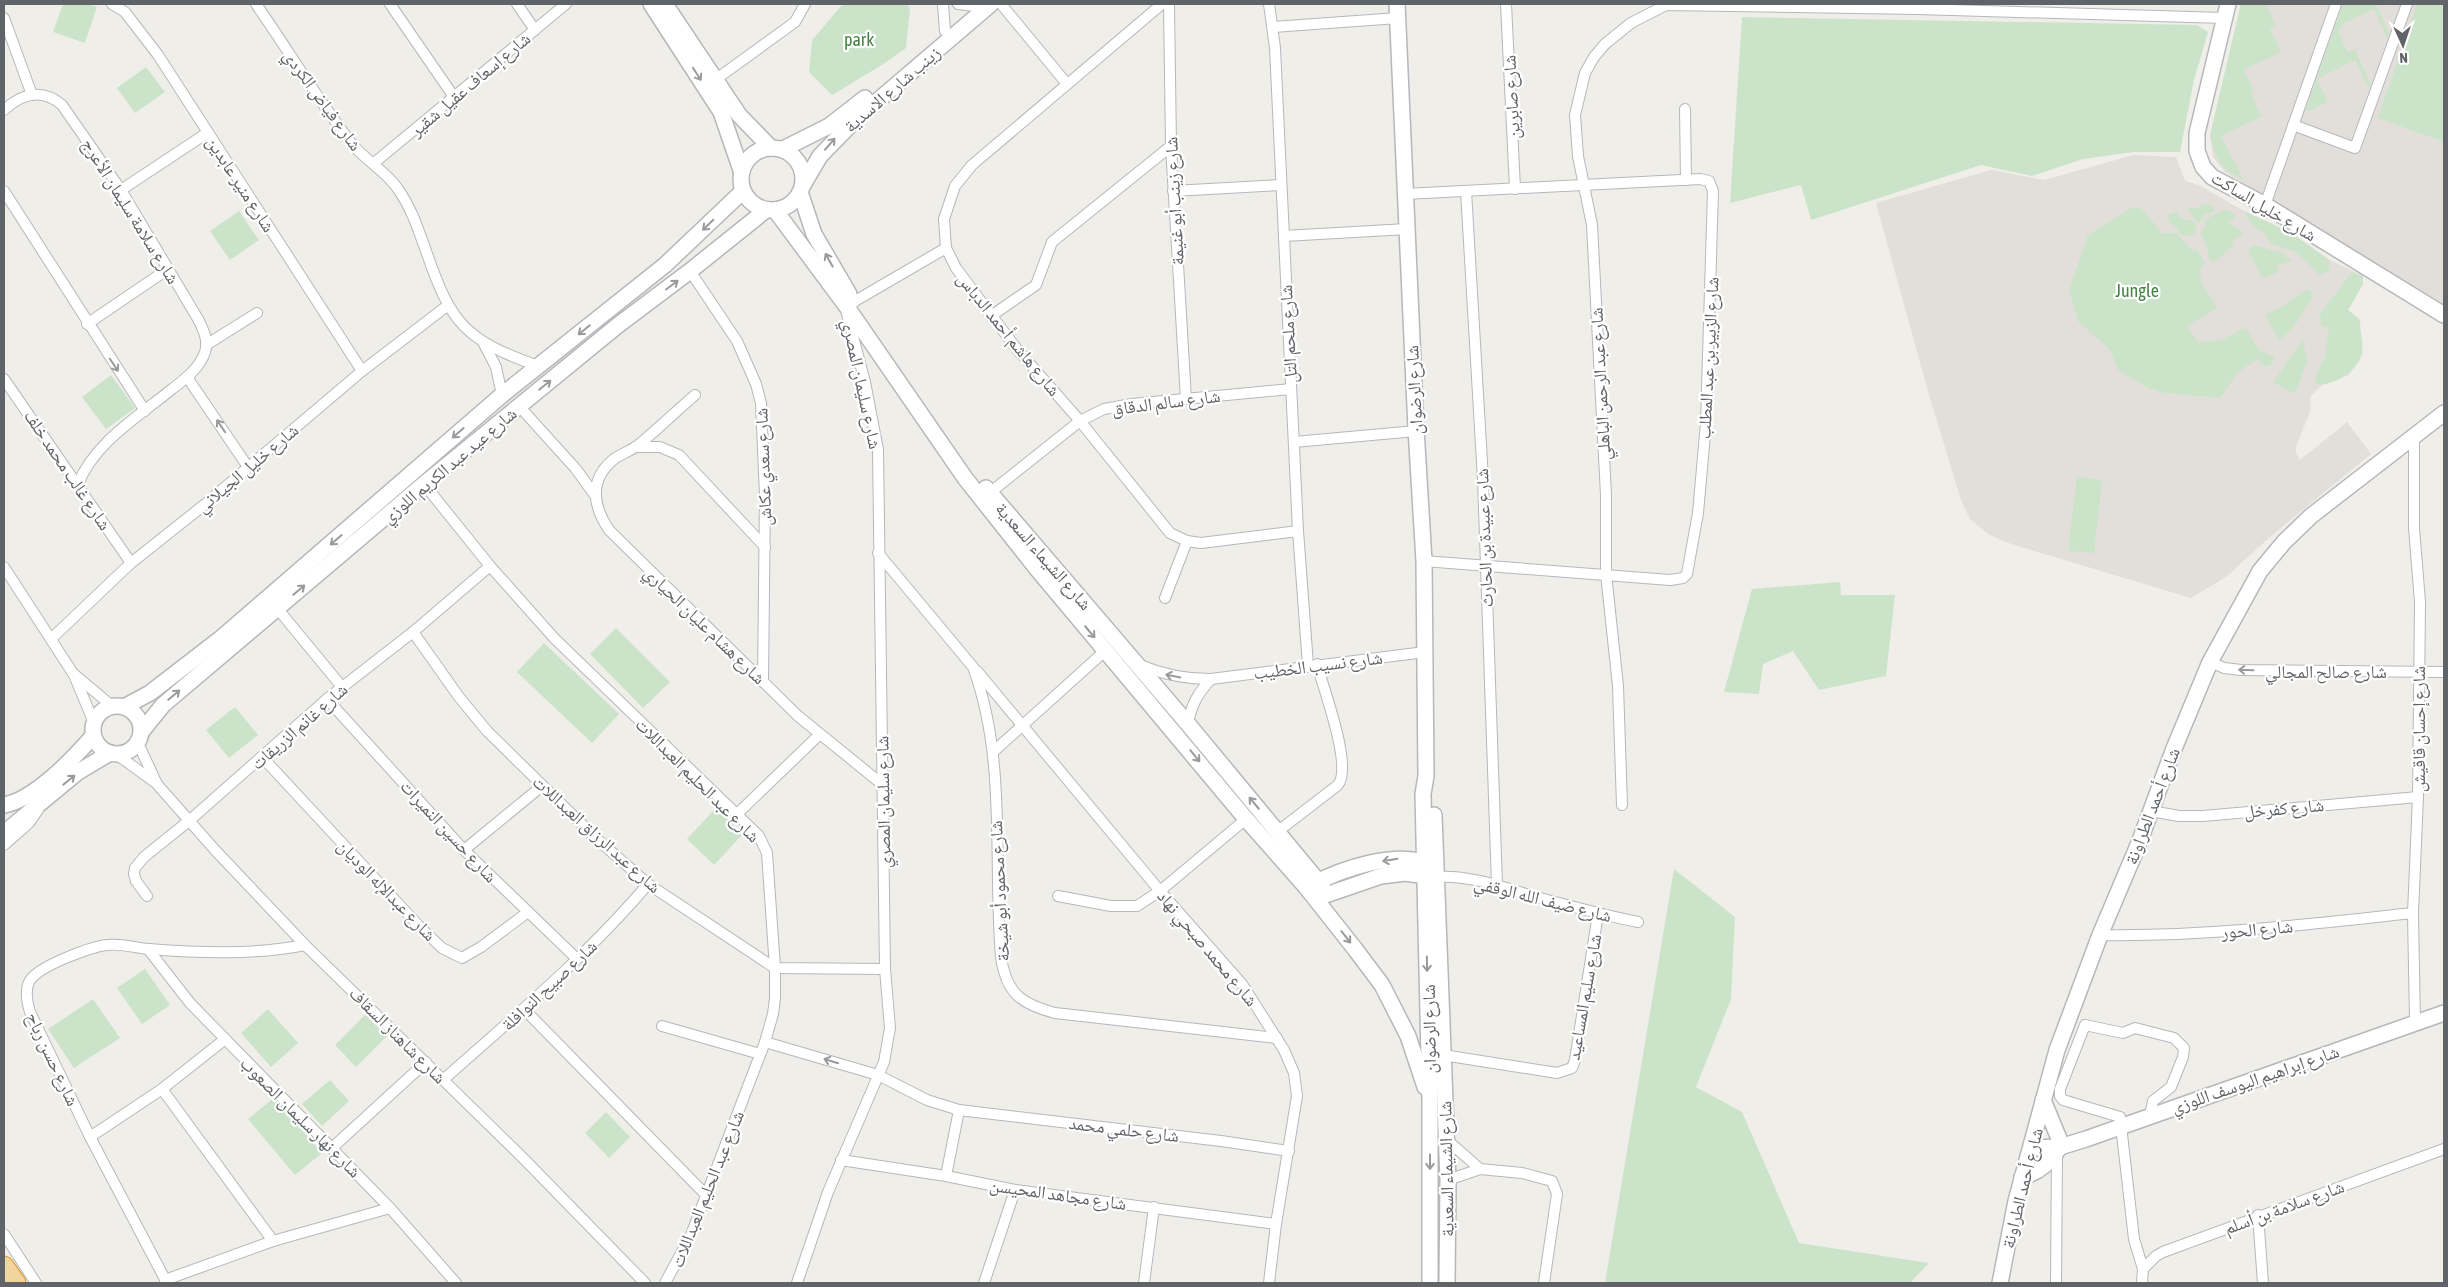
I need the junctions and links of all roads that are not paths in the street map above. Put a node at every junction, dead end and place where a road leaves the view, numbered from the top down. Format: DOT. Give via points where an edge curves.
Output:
graph roads {
  1 [pos="112,4"];
  2 [pos="256,4"];
  3 [pos="390,4"];
  4 [pos="517,4"];
  5 [pos="566,4"];
  6 [pos="652,4"];
  7 [pos="665,4"];
  8 [pos="805,4"];
  9 [pos="943,4"];
  10 [pos="958,4"];
  11 [pos="991,4"];
  12 [pos="1001,4"];
  13 [pos="1162,4"];
  14 [pos="1169,4"];
  15 [pos="1269,4"];
  16 [pos="1506,4"];
  17 [pos="1666,4"];
  18 [pos="2336,4"];
  19 [pos="2407,4"];
  20 [pos="976,5"];
  21 [pos="1398,11"];
  22 [pos="2226,11"];
  23 [pos="4,18"];
  24 [pos="1273,27"];
  25 [pos="535,30"];
  26 [pos="945,30"];
  27 [pos="715,80"];
  28 [pos="1066,84"];
  29 [pos="32,95"];
  30 [pos="454,97"];
  31 [pos="1685,109"];
  32 [pos="4,110"];
  33 [pos="2293,125"];
  34 [pos="207,133"];
  35 [pos="1171,146"];
  36 [pos="777,149"];
  37 [pos="374,163"];
  38 [pos="742,170"];
  39 [pos="1686,180"];
  40 [pos="1281,185"];
  41 [pos="1584,185"];
  42 [pos="802,188"];
  43 [pos="1515,189"];
  44 [pos="121,190"];
  45 [pos="4,191"];
  46 [pos="743,191"];
  47 [pos="1174,191"];
  48 [pos="1466,191"];
  49 [pos="1405,194"];
  50 [pos="2265,205"];
  51 [pos="770,210"];
  52 [pos="1406,229"];
  53 [pos="1284,236"];
  54 [pos="946,248"];
  55 [pos="168,269"];
  56 [pos="690,271"];
  57 [pos="851,304"];
  58 [pos="447,306"];
  59 [pos="258,312"];
  60 [pos="2444,314"];
  61 [pos="991,316"];
  62 [pos="87,324"];
  63 [pos="484,344"];
  64 [pos="206,345"];
  65 [pos="538,366"];
  66 [pos="362,372"];
  67 [pos="187,377"];
  68 [pos="4,379"];
  69 [pos="1291,389"];
  70 [pos="502,394"];
  71 [pos="695,395"];
  72 [pos="1186,399"];
  73 [pos="519,406"];
  74 [pos="145,411"];
  75 [pos="2444,413"];
  76 [pos="1080,421"];
  77 [pos="1416,431"];
  78 [pos="2414,436"];
  79 [pos="1294,442"];
  80 [pos="635,447"];
  81 [pos="248,467"];
  82 [pos="78,484"];
  83 [pos="424,484"];
  84 [pos="594,494"];
  85 [pos="986,496"];
  86 [pos="1298,532"];
  87 [pos="1187,541"];
  88 [pos="765,547"];
  89 [pos="878,553"];
  90 [pos="1424,561"];
  91 [pos="131,563"];
  92 [pos="490,566"];
  93 [pos="4,567"];
  94 [pos="1484,567"];
  95 [pos="1606,574"];
  96 [pos="1164,598"];
  97 [pos="277,608"];
  98 [pos="413,632"];
  99 [pos="52,638"];
  100 [pos="1106,650"];
  101 [pos="1425,652"];
  102 [pos="2210,662"];
  103 [pos="1137,664"];
  104 [pos="1313,665"];
  105 [pos="972,667"];
  106 [pos="2418,672"];
  107 [pos="2444,672"];
  108 [pos="74,675"];
  109 [pos="1211,679"];
  110 [pos="763,682"];
  111 [pos="342,687"];
  112 [pos="327,699"];
  113 [pos="118,706"];
  114 [pos="1188,724"];
  115 [pos="1021,725"];
  116 [pos="93,729"];
  117 [pos="819,735"];
  118 [pos="140,737"];
  119 [pos="993,752"];
  120 [pos="113,754"];
  121 [pos="263,758"];
  122 [pos="156,782"];
  123 [pos="883,785"];
  124 [pos="542,786"];
  125 [pos="2418,796"];
  126 [pos="44,800"];
  127 [pos="4,804"];
  128 [pos="1622,806"];
  129 [pos="2151,810"];
  130 [pos="737,814"];
  131 [pos="1246,819"];
  132 [pos="190,820"];
  133 [pos="1277,832"];
  134 [pos="4,833"];
  135 [pos="4,845"];
  136 [pos="464,850"];
  137 [pos="1435,871"];
  138 [pos="648,884"];
  139 [pos="1496,885"];
  140 [pos="1316,890"];
  141 [pos="1160,891"];
  142 [pos="147,896"];
  143 [pos="1058,896"];
  144 [pos="528,912"];
  145 [pos="2413,913"];
  146 [pos="1598,914"];
  147 [pos="1638,922"];
  148 [pos="2100,936"];
  149 [pos="305,945"];
  150 [pos="148,949"];
  151 [pos="576,958"];
  152 [pos="776,968"];
  153 [pos="885,969"];
  154 [pos="524,1009"];
  155 [pos="2444,1013"];
  156 [pos="2415,1023"];
  157 [pos="662,1026"];
  158 [pos="1277,1038"];
  159 [pos="224,1040"];
  160 [pos="765,1042"];
  161 [pos="760,1054"];
  162 [pos="1444,1055"];
  163 [pos="426,1062"];
  164 [pos="878,1075"];
  165 [pos="443,1080"];
  166 [pos="162,1089"];
  167 [pos="2043,1100"];
  168 [pos="1430,1102"];
  169 [pos="959,1110"];
  170 [pos="2150,1116"];
  171 [pos="2122,1126"];
  172 [pos="90,1137"];
  173 [pos="1447,1140"];
  174 [pos="2032,1143"];
  175 [pos="2061,1146"];
  176 [pos="332,1148"];
  177 [pos="2444,1149"];
  178 [pos="1289,1151"];
  179 [pos="841,1160"];
  180 [pos="1480,1169"];
  181 [pos="946,1176"];
  182 [pos="2022,1177"];
  183 [pos="1448,1180"];
  184 [pos="1015,1190"];
  185 [pos="706,1195"];
  186 [pos="1154,1207"];
  187 [pos="390,1208"];
  188 [pos="2258,1215"];
  189 [pos="1276,1224"];
  190 [pos="4,1234"];
  191 [pos="273,1241"];
  192 [pos="4,1266"];
  193 [pos="2143,1269"];
  194 [pos="166,1281"];
  195 [pos="16,1283"];
  196 [pos="36,1283"];
  197 [pos="456,1283"];
  198 [pos="645,1283"];
  199 [pos="665,1283"];
  200 [pos="796,1283"];
  201 [pos="984,1283"];
  202 [pos="1144,1283"];
  203 [pos="1269,1283"];
  204 [pos="1430,1283"];
  205 [pos="1447,1283"];
  206 [pos="1544,1283"];
  207 [pos="2000,1283"];
  208 [pos="2056,1283"];
  209 [pos="2142,1283"];
  210 [pos="2263,1283"];
  1 -- 34 [label="street, شارع منير عابدين" via="125,12 144,34"];
  2 -- 37 [label="street, شارع فياض الكردي" via="350,141"];
  3 -- 30 [label="street"];
  4 -- 25 [label="street"];
  5 -- 25 [label="street, شارع إسعاف عقيل شقير"];
  6 -- 38 [label="street, one-way" via="721,112"];
  7 -- 27 [label="street"];
  8 -- 27 [label="street" via="795,22"];
  9 -- 26 [label="street"];
  10 -- 20 [label="street"];
  42 -- 11 [label="street, زينب شارع الاسدية, one-way" via="820,156 849,125"];
  12 -- 28 [label="street"];
  13 -- 28 [label="street, شارع هاشم أحمد الدباس"];
  14 -- 35 [label="street, شارع زينب أبو غنيمة"];
  15 -- 24 [label="street, شارع ملحم التل"];
  16 -- 43 [label="street, شارع صابرين"];
  17 -- 22 [label="street"];
  17 -- 41 [label="street, شارع عبد الرحمن الباهلي" via="1617,34 1594,57 1585,73 1575,115"];
  18 -- 33 [label="street"];
  19 -- 33 [label="street" via="2356,148"];
  20 -- 26 [label="street, زينب شارع الاسدية"];
  21 -- 24 [label="street"];
  21 -- 49 [label="street, شارع الرضوان"];
  22 -- 50 [label="street, شارع خليل الساكت" via="2197,133 2197,151 2203,167 2212,177"];
  23 -- 29 [label="street"];
  24 -- 40 [label="street, شارع ملحم التل"];
  25 -- 30 [label="street, شارع إسعاف عقيل شقير"];
  26 -- 36 [label="street, زينب شارع الاسدية" via="829,126"];
  27 -- 36 [label="street" via="739,115"];
  28 -- 54 [label="street, شارع هاشم أحمد الدباس" via="994,144 962,176 945,212"];
  29 -- 32 [label="street" via="19,98"];
  29 -- 44 [label="street, شارع سلامة سليمان الأعرج" via="50,97 62,104"];
  30 -- 37 [label="street, شارع إسعاف عقيل شقير"];
  31 -- 39 [label="street"];
  33 -- 50 [label="street"];
  34 -- 44 [label="street"];
  34 -- 66 [label="street, شارع منير عابدين"];
  35 -- 47 [label="street, شارع زينب أبو غنيمة"];
  35 -- 61 [label="street" via="1052,242 1036,285"];
  36 -- 38 [label="street" via="759,150 751,155"];
  36 -- 42 [label="street" via="790,154 801,167"];
  37 -- 58 [label="street, شارع فياض الكردي" via="410,207"];
  38 -- 46 [label="street" via="740,181"];
  39 -- 41 [label="street, شارع الزبير بن عبد المطلب"];
  39 -- 95 [label="street, شارع الزبير بن عبد المطلب" via="1709,181 1713,191 1706,423 1690,566 1683,578 1670,580"];
  40 -- 47 [label="street"];
  40 -- 53 [label="street, شارع ملحم التل"];
  41 -- 43 [label="street, شارع الزبير بن عبد المطلب"];
  41 -- 95 [label="street, شارع عبد الرحمن الباهلي" via="1592,225 1606,495"];
  42 -- 51 [label="street" via="790,205"];
  57 -- 42 [label="street, شارع الشيماء السعدية, one-way" via="814,234"];
  43 -- 48 [label="street, شارع الزبير بن عبد المطلب"];
  44 -- 55 [label="street, شارع سلامة سليمان الأعرج"];
  45 -- 62 [label="street"];
  46 -- 51 [label="street" via="756,206"];
  46 -- 65 [label="street, شارع عيد عبد الكريم اللوزي, one-way" via="665,265"];
  47 -- 72 [label="street, شارع زينب أبو غنيمة"];
  48 -- 49 [label="street, شارع الزبير بن عبد المطلب"];
  48 -- 94 [label="street, شارع عبيدة بن الحارث" via="1483,480"];
  49 -- 52 [label="street, شارع الرضوان"];
  50 -- 60 [label="street, شارع خليل الساكت"];
  51 -- 56 [label="street, شارع عيد عبد الكريم اللوزي"];
  51 -- 57 [label="street, شارع الشيماء السعدية"];
  52 -- 53 [label="street"];
  52 -- 77 [label="street, شارع الرضوان"];
  53 -- 69 [label="street, شارع ملحم التل"];
  54 -- 57 [label="street"];
  54 -- 61 [label="street, شارع هاشم أحمد الدباس" via="964,283"];
  55 -- 62 [label="street"];
  55 -- 64 [label="street, شارع سلامة سليمان الأعرج" via="202,328"];
  73 -- 56 [label="street, شارع عيد عبد الكريم اللوزي, one-way"];
  56 -- 88 [label="street, شارع سعدي عكاش" via="737,341 756,384 763,420"];
  57 -- 85 [label="street, شارع الشيماء السعدية"];
  57 -- 89 [label="street, شارع سليمان المصري" via="846,314 867,391 878,450"];
  58 -- 63 [label="street, شارع فياض الكردي"];
  58 -- 66 [label="street, شارع خليل الجيلاني"];
  59 -- 64 [label="street"];
  61 -- 76 [label="street, شارع هاشم أحمد الدباس"];
  62 -- 74 [label="street, one-way"];
  63 -- 65 [label="street, شارع فياض الكردي"];
  63 -- 70 [label="street, شارع فياض الكردي" via="496,367"];
  64 -- 67 [label="street" via="203,357"];
  65 -- 70 [label="street, شارع عيد عبد الكريم اللوزي"];
  66 -- 81 [label="street, شارع خليل الجيلاني"];
  67 -- 74 [label="street"];
  81 -- 67 [label="street, one-way"];
  68 -- 82 [label="street, شارع غالب محمد خلف"];
  69 -- 72 [label="street, شارع سالم الدقاق"];
  69 -- 79 [label="street, شارع ملحم التل"];
  70 -- 113 [label="street, شارع عيد عبد الكريم اللوزي, one-way" via="213,645 156,688"];
  71 -- 80 [label="street"];
  72 -- 76 [label="street, شارع سالم الدقاق" via="1117,406"];
  73 -- 83 [label="street, شارع عيد عبد الكريم اللوزي"];
  73 -- 84 [label="street, شارع هشام عليان الحياري" via="576,468"];
  74 -- 82 [label="street" via="92,457"];
  75 -- 78 [label="street, شارع أحمد الطراونة"];
  76 -- 85 [label="street, شارع سالم الدقاق"];
  76 -- 87 [label="street, شارع هاشم أحمد الدباس" via="1164,527"];
  77 -- 79 [label="street"];
  77 -- 90 [label="street, شارع الرضوان"];
  78 -- 102 [label="street, شارع أحمد الطراونة" via="2284,542 2260,571"];
  78 -- 106 [label="street, شارع إحسان قاقيش" via="2414,528 2420,602"];
  79 -- 86 [label="street, شارع ملحم التل"];
  80 -- 84 [label="street" via="604,469"];
  80 -- 88 [label="street" via="660,447 678,455"];
  81 -- 91 [label="street, شارع خليل الجيلاني"];
  82 -- 91 [label="street, شارع غالب محمد خلف"];
  83 -- 92 [label="street, شارع عبد الحليم العبداللات"];
  97 -- 83 [label="street, شارع عيد عبد الكريم اللوزي, one-way"];
  84 -- 110 [label="street, شارع هشام عليان الحياري" via="599,516 609,530"];
  85 -- 100 [label="street, شارع الشيماء السعدية, one-way" via="1037,569"];
  85 -- 103 [label="street, شارع الشيماء السعدية"];
  86 -- 87 [label="street, شارع هاشم أحمد الدباس" via="1202,543"];
  86 -- 104 [label="street, شارع ملحم التل"];
  87 -- 96 [label="street"];
  88 -- 110 [label="street, شارع سعدي عكاش"];
  89 -- 105 [label="street, شارع محمود أبو شيخة"];
  89 -- 123 [label="street, شارع سليمان المصري"];
  90 -- 94 [label="street, شارع الزبير بن عبد المطلب"];
  90 -- 101 [label="street, شارع الرضوان"];
  91 -- 99 [label="street, شارع خليل الجيلاني"];
  92 -- 98 [label="street, شارع غانم الزريقات"];
  92 -- 130 [label="street, شارع عبد الحليم العبداللات" via="555,639"];
  93 -- 99 [label="street"];
  94 -- 95 [label="street, شارع الزبير بن عبد المطلب"];
  94 -- 139 [label="street, شارع عبيدة بن الحارث"];
  95 -- 128 [label="street, شارع عبد الرحمن الباهلي" via="1618,686"];
  97 -- 111 [label="street"];
  118 -- 97 [label="street, شارع عيد عبد الكريم اللوزي, one-way" via="162,705"];
  98 -- 111 [label="street, شارع غانم الزريقات"];
  98 -- 124 [label="street, شارع عبد الرزاق العبداللات" via="459,698"];
  99 -- 108 [label="street"];
  100 -- 115 [label="street"];
  100 -- 131 [label="street, شارع الشيماء السعدية, one-way"];
  101 -- 104 [label="street, شارع نسيب الخطيب"];
  101 -- 137 [label="street, شارع الرضوان" via="1426,776 1432,793"];
  106 -- 102 [label="street, شارع صالح المجالي, one-way" via="2241,670"];
  102 -- 129 [label="street, شارع أحمد الطراونة"];
  109 -- 103 [label="street, شارع نسيب الخطيب, one-way" via="1161,674"];
  103 -- 114 [label="street, شارع الشيماء السعدية"];
  104 -- 109 [label="street, شارع نسيب الخطيب"];
  104 -- 133 [label="street, شارع ملحم التل" via="1338,730 1342,776 1338,785"];
  105 -- 115 [label="street, شارع محمد صبحي نهاد"];
  105 -- 119 [label="street, شارع محمود أبو شيخة" via="984,701"];
  106 -- 107 [label="street, شارع صالح المجالي"];
  106 -- 125 [label="street, شارع إحسان قاقيش"];
  108 -- 113 [label="street"];
  108 -- 116 [label="street"];
  109 -- 114 [label="street" via="1192,705"];
  110 -- 117 [label="street, شارع هشام عليان الحياري"];
  111 -- 112 [label="street, شارع غانم الزريقات"];
  112 -- 121 [label="street, شارع غانم الزريقات"];
  112 -- 136 [label="street, شارع حسين النميرات"];
  113 -- 116 [label="street" via="100,712"];
  113 -- 118 [label="street" via="139,718"];
  133 -- 114 [label="street, شارع الشيماء السعدية, one-way"];
  115 -- 119 [label="street"];
  115 -- 141 [label="street, شارع محمد صبحي نهاد"];
  116 -- 120 [label="street" via="99,747"];
  116 -- 127 [label="street" via="67,764 29,794"];
  117 -- 123 [label="street, شارع هشام عليان الحياري"];
  117 -- 130 [label="street"];
  118 -- 120 [label="street" via="129,751"];
  118 -- 122 [label="street, شارع شاهناز السقاف"];
  119 -- 158 [label="street, شارع محمود أبو شيخة" via="1000,940 1004,974 1014,992 1027,1003 1055,1013"];
  120 -- 122 [label="street, شارع شاهناز السقاف"];
  126 -- 120 [label="street, one-way" via="90,764"];
  121 -- 132 [label="street, شارع غانم الزريقات"];
  121 -- 144 [label="street, شارع عبدالإله الوديان" via="442,948 462,958"];
  122 -- 132 [label="street, شارع شاهناز السقاف"];
  123 -- 153 [label="street, شارع سليمان المصري"];
  124 -- 136 [label="street"];
  124 -- 138 [label="street, شارع عبد الرزاق العبداللات"];
  125 -- 129 [label="street, شارع كفرخل" via="2203,816 2179,816"];
  125 -- 145 [label="street, شارع إحسان قاقيش"];
  126 -- 134 [label="street"];
  126 -- 135 [label="street" via="29,823"];
  129 -- 148 [label="street, شارع أحمد الطراونة"];
  130 -- 152 [label="street, شارع عبد الحليم العبداللات" via="759,836 767,853"];
  131 -- 140 [label="street, شارع الشيماء السعدية"];
  131 -- 141 [label="street"];
  132 -- 142 [label="street, شارع غانم الزريقات" via="135,868 136,881"];
  132 -- 149 [label="street, شارع شاهناز السقاف"];
  133 -- 140 [label="street, شارع الشيماء السعدية"];
  136 -- 144 [label="street, شارع حسين النميرات"];
  137 -- 139 [label="street, شارع ضيف الله الوقفي"];
  137 -- 140 [label="street, شارع ضيف الله الوقفي" via="1393,859 1369,872"];
  137 -- 162 [label="street, شارع الرضوان"];
  137 -- 168 [label="street, شارع الرضوان, one-way"];
  138 -- 151 [label="street, شارع صبيح النوافلة" via="606,932"];
  138 -- 152 [label="street, شارع عبد الرزاق العبداللات"];
  139 -- 146 [label="street, شارع ضيف الله الوقفي"];
  140 -- 168 [label="street, one-way" via="1382,986 1408,1036"];
  141 -- 143 [label="street" via="1146,902 1129,907"];
  141 -- 158 [label="street, شارع محمد صبحي نهاد" via="1242,984"];
  144 -- 151 [label="street, شارع حسين النميرات"];
  145 -- 148 [label="street, شارع الحور" via="2256,930"];
  145 -- 156 [label="street, شارع إحسان قاقيش"];
  146 -- 147 [label="street, شارع ضيف الله الوقفي"];
  146 -- 162 [label="street, شارع سليم المساعيد" via="1572,1068 1557,1073"];
  148 -- 167 [label="street, شارع أحمد الطراونة" via="2057,1050"];
  149 -- 150 [label="street, شارع حسن رباح" via="247,952"];
  149 -- 163 [label="street, شارع شاهناز السقاف"];
  150 -- 159 [label="street, شارع نهار سليمان الصعوب"];
  150 -- 172 [label="street, شارع حسن رباح" via="118,944 94,948 36,974 27,988 30,1012"];
  151 -- 154 [label="street, شارع صبيح النوافلة"];
  152 -- 153 [label="street"];
  152 -- 160 [label="street, شارع عبد الحليم العبداللات" via="775,1006"];
  153 -- 164 [label="street, شارع سليمان المصري" via="889,1044"];
  154 -- 165 [label="street, شارع صبيح النوافلة"];
  154 -- 185 [label="street"];
  155 -- 156 [label="street, شارع إبراهيم اليوسف اللوزي"];
  156 -- 170 [label="street, شارع إبراهيم اليوسف اللوزي"];
  157 -- 161 [label="street"];
  158 -- 178 [label="street, شارع محمد صبحي نهاد" via="1297,1084"];
  159 -- 166 [label="street"];
  159 -- 176 [label="street, شارع نهار سليمان الصعوب"];
  160 -- 161 [label="street, شارع عبد الحليم العبداللات"];
  164 -- 160 [label="street, شارع حلمي محمد, one-way"];
  161 -- 185 [label="street, شارع عبد الحليم العبداللات"];
  162 -- 173 [label="street, شارع الشيماء السعدية"];
  163 -- 165 [label="street, شارع شاهناز السقاف"];
  163 -- 176 [label="street"];
  164 -- 169 [label="street, شارع حلمي محمد" via="927,1100"];
  164 -- 179 [label="street, شارع سليمان المصري"];
  165 -- 198 [label="street, شارع شاهناز السقاف"];
  166 -- 172 [label="street"];
  166 -- 191 [label="street"];
  167 -- 174 [label="street, شارع أحمد الطراونة"];
  167 -- 175 [label="street"];
  168 -- 204 [label="street, شارع الرضوان, one-way"];
  169 -- 178 [label="street, شارع حلمي محمد"];
  169 -- 181 [label="street"];
  170 -- 171 [label="street, شارع إبراهيم اليوسف اللوزي"];
  170 -- 171 [label="street" via="2152,1101 2172,1087 2184,1048 2174,1038 2135,1028 2123,1033 2086,1025 2060,1096 2063,1100 2118,1115"];
  171 -- 175 [label="street, شارع إبراهيم اليوسف اللوزي"];
  171 -- 193 [label="street" via="2134,1239"];
  172 -- 194 [label="street, شارع حسن رباح"];
  173 -- 180 [label="street"];
  173 -- 183 [label="street, شارع الشيماء السعدية"];
  174 -- 175 [label="street, شارع إبراهيم اليوسف اللوزي"];
  174 -- 182 [label="street, شارع أحمد الطراونة"];
  175 -- 182 [label="street" via="2040,1170"];
  175 -- 208 [label="street"];
  176 -- 187 [label="street, شارع نهار سليمان الصعوب"];
  177 -- 188 [label="street, شارع سلامة بن أسلم"];
  178 -- 189 [label="street, شارع محمد صبحي نهاد"];
  179 -- 181 [label="street, شارع مجاهد المحيسن"];
  179 -- 200 [label="street, شارع سليمان المصري"];
  180 -- 183 [label="street"];
  180 -- 206 [label="street" via="1549,1178 1556,1186"];
  181 -- 184 [label="street, شارع مجاهد المحيسن"];
  182 -- 207 [label="street, شارع أحمد الطراونة"];
  183 -- 205 [label="street, شارع الشيماء السعدية"];
  184 -- 186 [label="street, شارع مجاهد المحيسن"];
  184 -- 201 [label="street"];
  185 -- 199 [label="street, شارع عبد الحليم العبداللات" via="691,1235"];
  186 -- 189 [label="street, شارع مجاهد المحيسن"];
  186 -- 202 [label="street"];
  187 -- 191 [label="street"];
  187 -- 197 [label="street, شارع نهار سليمان الصعوب"];
  188 -- 193 [label="street, شارع سلامة بن أسلم" via="2163,1252"];
  188 -- 210 [label="street"];
  189 -- 203 [label="street, شارع محمد صبحي نهاد"];
  190 -- 196 [label="street"];
  191 -- 194 [label="street"];
  192 -- 195 [label="highway"];
  193 -- 209 [label="street"];
}
